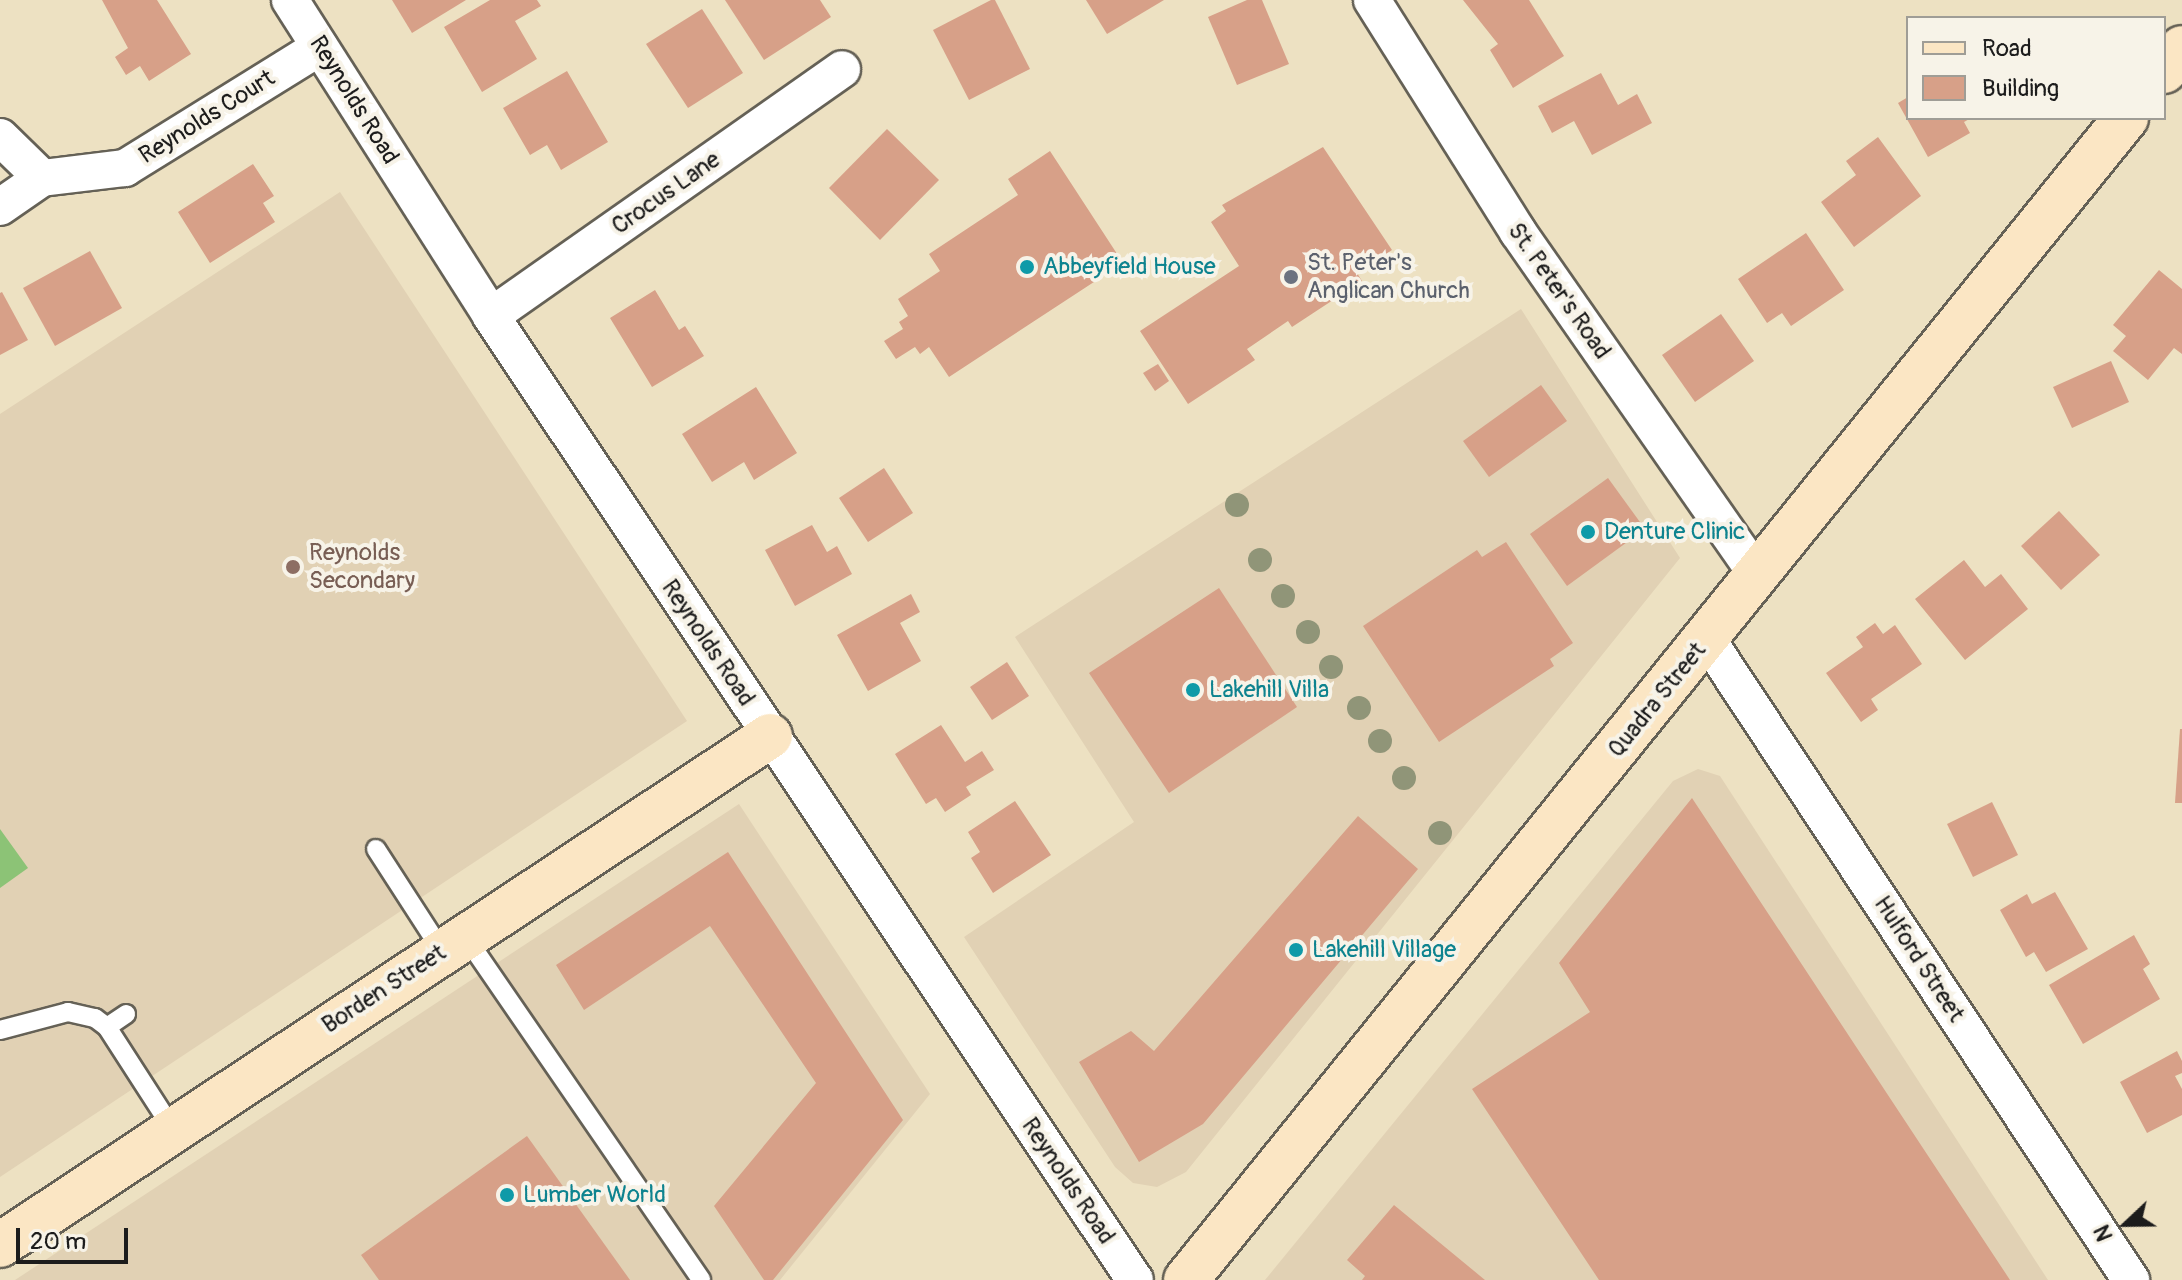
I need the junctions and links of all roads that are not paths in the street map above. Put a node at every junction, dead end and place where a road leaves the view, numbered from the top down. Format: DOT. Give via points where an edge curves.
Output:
graph roads {
  1 [pos="290,0"];
  2 [pos="1372,0"];
  3 [pos="320,47"];
  4 [pos="2182,48"];
  5 [pos="2166,68"];
  6 [pos="842,69"];
  7 [pos="2124,120"];
  8 [pos="0,137"];
  9 [pos="42,178"];
  10 [pos="0,207"];
  11 [pos="491,316"];
  12 [pos="1757,575"];
  13 [pos="1707,639"];
  14 [pos="770,736"];
  15 [pos="376,849"];
  16 [pos="454,944"];
  17 [pos="126,1014"];
  18 [pos="107,1027"];
  19 [pos="0,1030"];
  20 [pos="172,1128"];
  21 [pos="0,1245"];
  22 [pos="701,1280"];
  23 [pos="1135,1280"];
  24 [pos="1186,1280"];
  25 [pos="2131,1280"];
  1 -- 3 [label="street, Reynolds Road"];
  2 -- 12 [label="street, St. Peter's Road" via="1518,232"];
  3 -- 9 [label="street, Reynolds Court" via="125,168"];
  3 -- 11 [label="street, Reynolds Road"];
  4 -- 5 [label="main road"];
  6 -- 11 [label="street, Crocus Lane"];
  7 -- 12 [label="main road, Quadra Street"];
  8 -- 9 [label="street"];
  9 -- 10 [label="street, Reynolds Court"];
  11 -- 14 [label="street, Reynolds Road"];
  12 -- 13 [label="main road, Quadra Street"];
  13 -- 24 [label="main road, Quadra Street"];
  13 -- 25 [label="street, Hulford Street"];
  14 -- 16 [label="main road, Borden Street"];
  14 -- 23 [label="street, Reynolds Road"];
  15 -- 16 [label="lane"];
  16 -- 20 [label="main road, Borden Street"];
  16 -- 22 [label="lane"];
  17 -- 18 [label="lane"];
  18 -- 19 [label="lane" via="95,1018 68,1012"];
  18 -- 20 [label="lane"];
  20 -- 21 [label="main road, Borden Street"];
}
